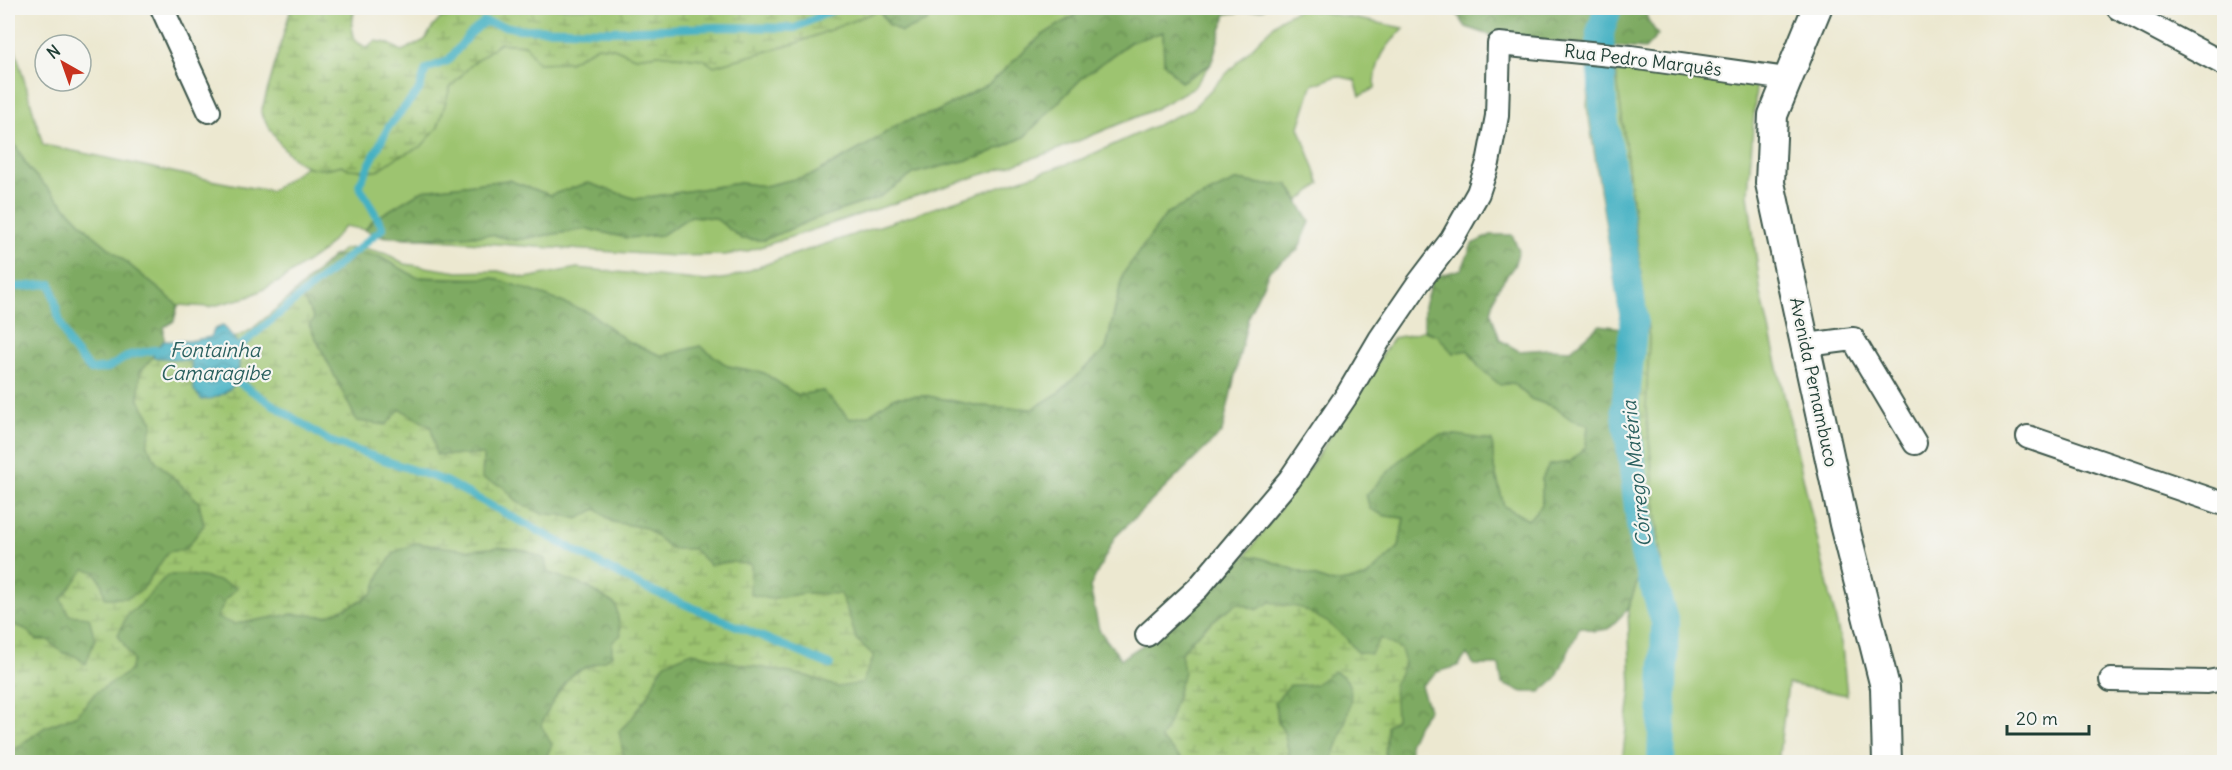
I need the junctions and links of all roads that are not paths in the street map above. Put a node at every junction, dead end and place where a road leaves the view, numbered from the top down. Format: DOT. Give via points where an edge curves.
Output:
graph roads {
  1 [pos="162,8"];
  2 [pos="1817,8"];
  3 [pos="2118,8"];
  4 [pos="2224,64"];
  5 [pos="1787,79"];
  6 [pos="210,111"];
  7 [pos="1807,345"];
  8 [pos="2028,437"];
  9 [pos="1915,443"];
  10 [pos="2224,504"];
  11 [pos="1147,635"];
  12 [pos="2224,679"];
  13 [pos="2111,680"];
  14 [pos="1887,762"];
  1 -- 6 [label="street"];
  2 -- 5 [label="street, Avenida Pernambuco"];
  3 -- 4 [label="street"];
  5 -- 7 [label="street, Avenida Pernambuco" via="1773,115 1770,183"];
  5 -- 11 [label="street, Rua Pedro Marquês" via="1631,57 1499,44 1497,116 1488,163 1478,193 1452,239 1380,339 1290,479 1198,588"];
  7 -- 9 [label="street" via="1853,339"];
  7 -- 14 [label="street, Avenida Pernambuco" via="1844,524 1885,687"];
  8 -- 10 [label="street"];
  12 -- 13 [label="street"];
}
